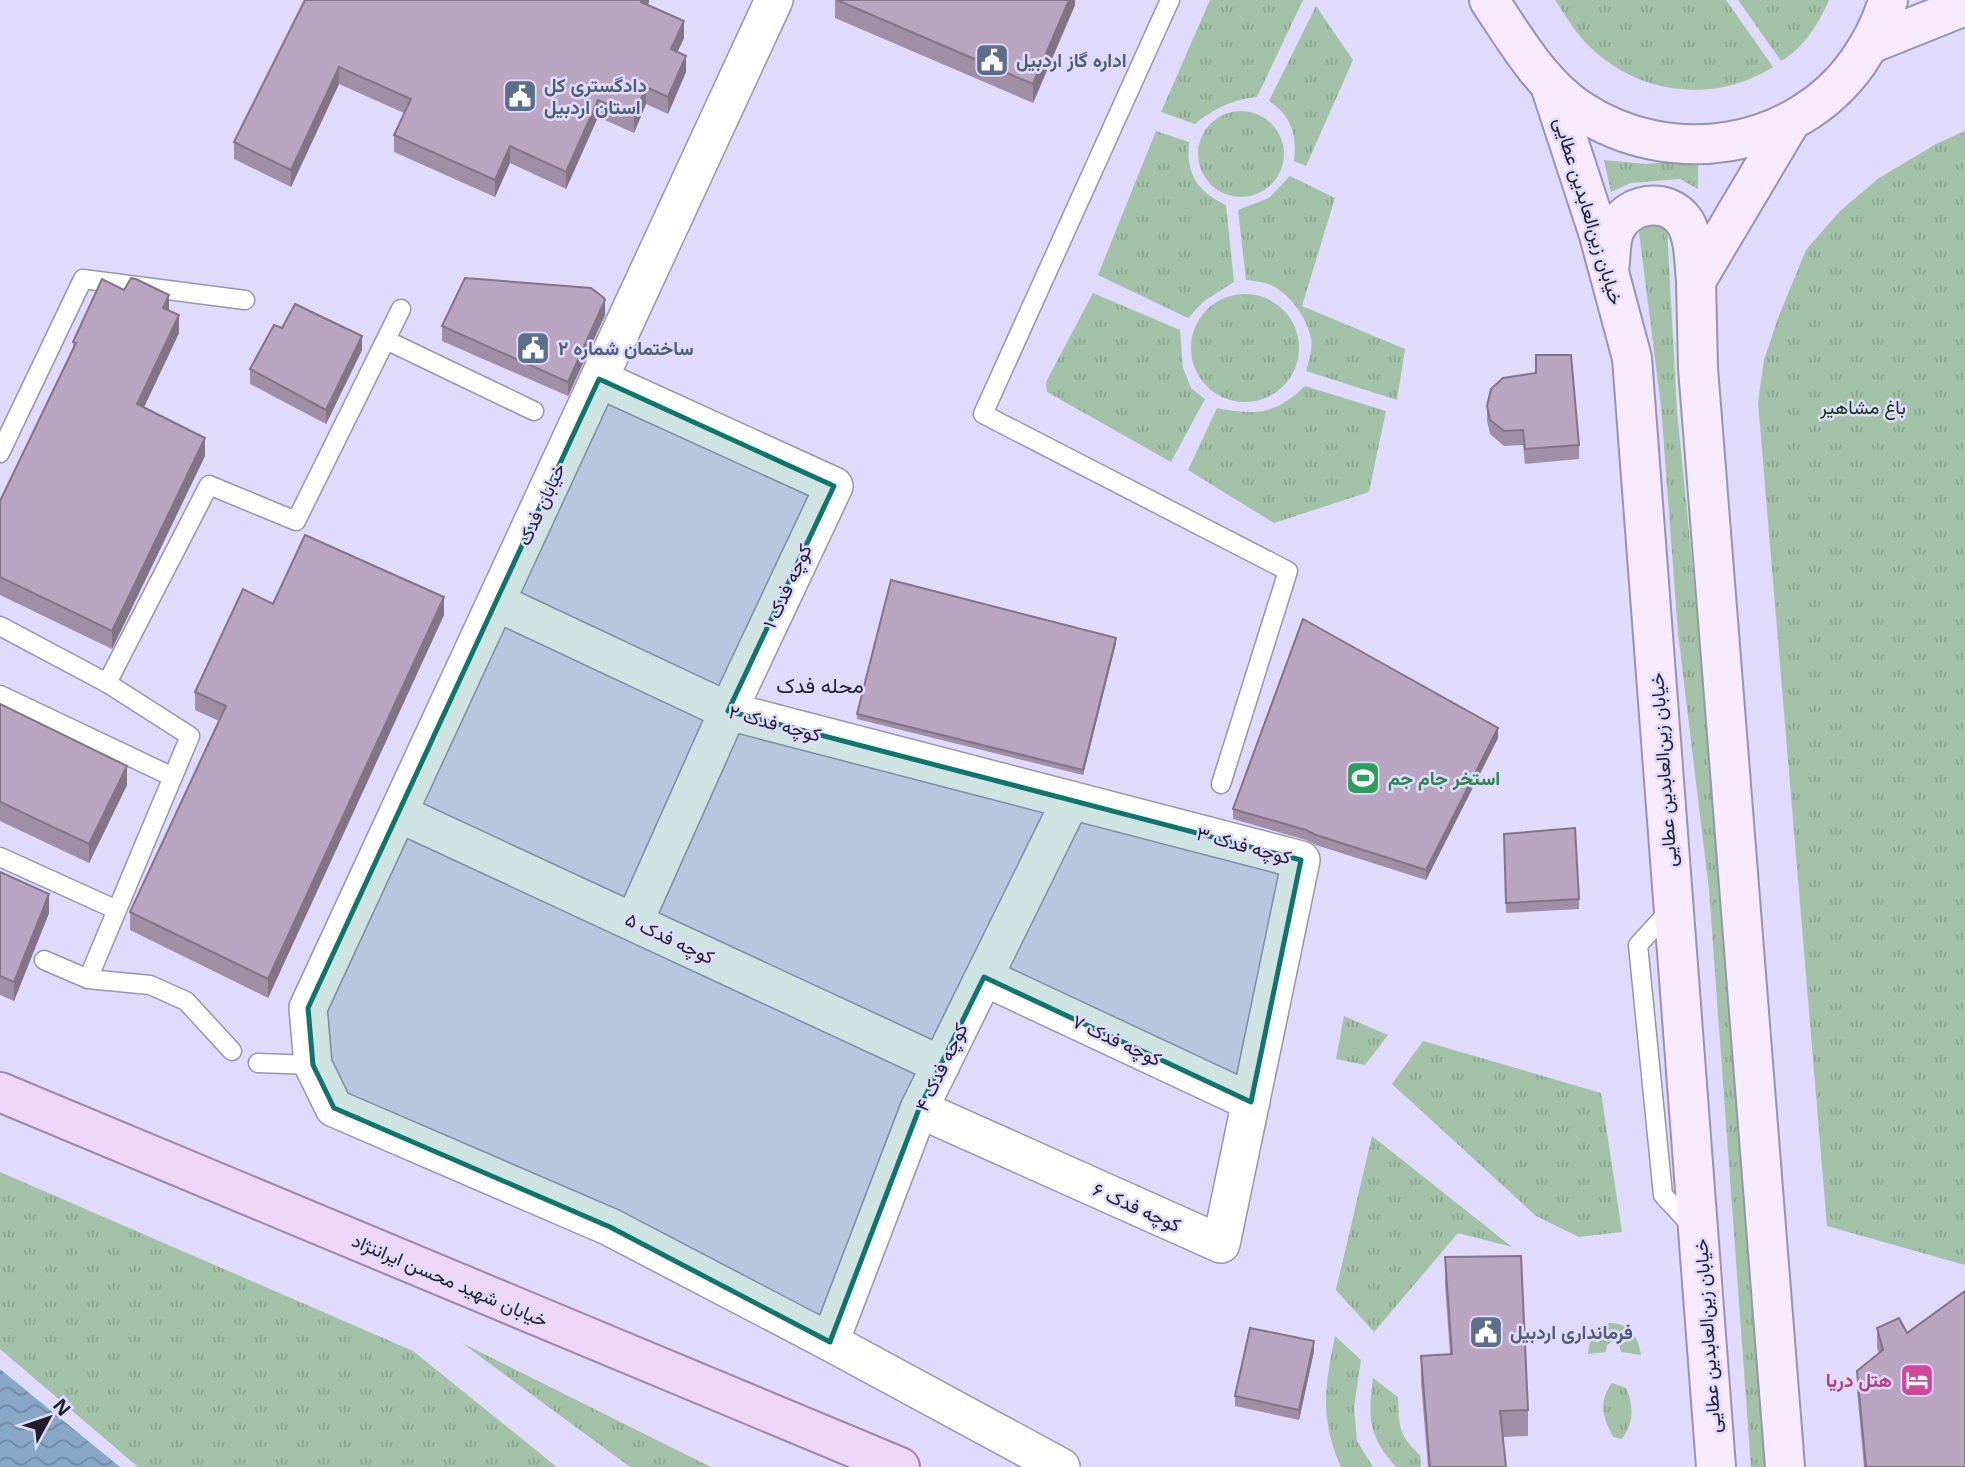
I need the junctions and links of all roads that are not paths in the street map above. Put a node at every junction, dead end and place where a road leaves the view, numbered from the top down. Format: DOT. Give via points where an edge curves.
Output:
graph roads {
  1 [pos="774,0"];
  2 [pos="1170,0"];
  3 [pos="1489,0"];
  4 [pos="1888,0"];
  5 [pos="1965,6"];
  6 [pos="1870,44"];
  7 [pos="1550,85"];
  8 [pos="1791,121"];
  9 [pos="1609,273"];
  10 [pos="1696,281"];
  11 [pos="244,300"];
  12 [pos="401,309"];
  13 [pos="386,340"];
  14 [pos="599,379"];
  15 [pos="534,411"];
  16 [pos="0,453"];
  17 [pos="496,602"];
  18 [pos="0,626"];
  19 [pos="107,683"];
  20 [pos="0,695"];
  21 [pos="728,711"];
  22 [pos="173,776"];
  23 [pos="1221,784"];
  24 [pos="1071,800"];
  25 [pos="398,813"];
  26 [pos="0,857"];
  27 [pos="117,910"];
  28 [pos="634,922"];
  29 [pos="44,960"];
  30 [pos="984,978"];
  31 [pos="88,979"];
  32 [pos="232,1051"];
  33 [pos="258,1063"];
  34 [pos="313,1065"];
  35 [pos="941,1065"];
  36 [pos="0,1092"];
  37 [pos="1251,1102"];
  38 [pos="919,1110"];
  39 [pos="830,1342"];
  40 [pos="900,1467"];
  41 [pos="1062,1467"];
  42 [pos="1716,1467"];
  43 [pos="1785,1467"];
  1 -- 14 [label="street, خیابان فدک"];
  2 -- 23 [label="lane" via="983,414 1289,570"];
  3 -- 7 [label="main road"];
  4 -- 6 [label="main road"];
  5 -- 6 [label="main road"];
  6 -- 8 [label="main road" via="1822,101"];
  7 -- 8 [label="main road" via="1611,128 1683,146 1733,142"];
  7 -- 9 [label="main road, خیابان زین‌العابدین عطایی"];
  8 -- 10 [label="main road"];
  9 -- 10 [label="main road" via="1614,232 1629,213 1648,205 1667,207 1685,222"];
  9 -- 42 [label="main road, خیابان زین‌العابدین عطایی" via="1632,358"];
  10 -- 43 [label="main road" via="1698,368"];
  11 -- 16 [label="lane" via="83,279"];
  12 -- 13 [label="lane"];
  13 -- 15 [label="lane"];
  13 -- 19 [label="lane" via="296,521 209,485"];
  14 -- 17 [label="street, خیابان فدک"];
  14 -- 21 [label="street, کوچه فدک ۱" via="834,486"];
  17 -- 21 [label="street, کوچه فدک ۲"];
  17 -- 25 [label="street, خیابان فدک"];
  18 -- 19 [label="lane"];
  19 -- 22 [label="lane" via="190,736"];
  20 -- 22 [label="lane"];
  21 -- 24 [label="street, کوچه فدک ۲"];
  21 -- 28 [label="street, کوچه فدک ۱"];
  22 -- 27 [label="lane"];
  24 -- 30 [label="street, کوچه فدک ۴"];
  24 -- 37 [label="street, کوچه فدک ۳" via="1301,860"];
  25 -- 28 [label="street, کوچه فدک ۵"];
  25 -- 34 [label="street, خیابان فدک" via="308,1008"];
  26 -- 27 [label="lane"];
  27 -- 31 [label="lane"];
  28 -- 35 [label="street, کوچه فدک ۵"];
  29 -- 31 [label="lane"];
  30 -- 35 [label="street, کوچه فدک ۴"];
  30 -- 37 [label="street, کوچه فدک ۷"];
  31 -- 32 [label="lane" via="150,985 186,1001"];
  33 -- 34 [label="lane"];
  34 -- 39 [label="street" via="334,1108 610,1227"];
  35 -- 38 [label="street, کوچه فدک ۴"];
  36 -- 40 [label="main road, خیابان شهید محسن ایراننژاد"];
  37 -- 38 [label="street, کوچه فدک ۶" via="1221,1244"];
  38 -- 39 [label="street, کوچه فدک ۴"];
  39 -- 41 [label="street"];
}
